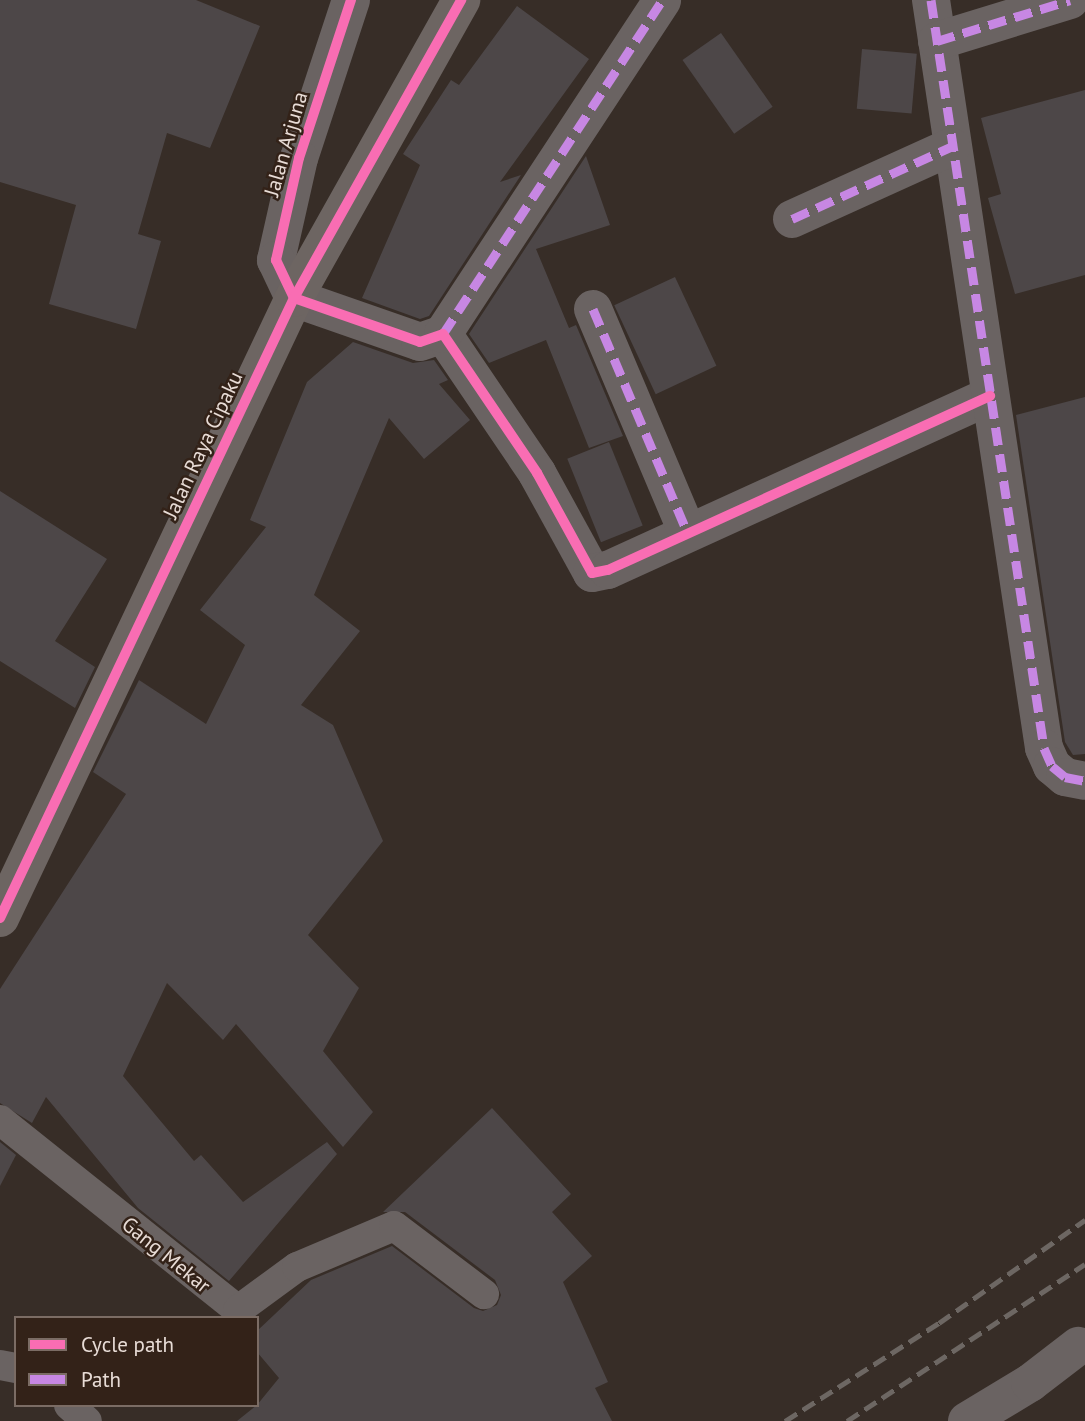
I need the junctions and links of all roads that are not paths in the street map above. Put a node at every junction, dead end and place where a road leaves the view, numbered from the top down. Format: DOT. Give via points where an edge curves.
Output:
graph roads {
  1 [pos="351,0"];
  2 [pos="461,0"];
  3 [pos="662,0"];
  4 [pos="931,0"];
  5 [pos="1070,0"];
  6 [pos="937,41"];
  7 [pos="951,147"];
  8 [pos="792,219"];
  9 [pos="294,298"];
  10 [pos="593,309"];
  11 [pos="443,334"];
  12 [pos="990,396"];
  13 [pos="687,533"];
  14 [pos="1085,781"];
  15 [pos="0,918"];
  16 [pos="0,1119"];
  17 [pos="484,1294"];
  18 [pos="1078,1346"];
  19 [pos="71,1407"];
  20 [pos="87,1421"];
  21 [pos="967,1421"];
  1 -- 9 [label="street, Jalan Arjuna" via="299,158 276,260"];
  2 -- 9 [label="street, Jalan Raya Cipaku"];
  3 -- 11 [label="street"];
  4 -- 6 [label="street"];
  5 -- 6 [label="street"];
  6 -- 7 [label="street"];
  7 -- 8 [label="street"];
  7 -- 12 [label="street"];
  9 -- 11 [label="street" via="420,342"];
  9 -- 15 [label="street, Jalan Raya Cipaku"];
  10 -- 13 [label="street"];
  11 -- 13 [label="street" via="537,473 592,573"];
  12 -- 13 [label="street"];
  12 -- 14 [label="street" via="1044,748 1052,766 1065,777"];
  16 -- 17 [label="lane, Gang Mekar" via="238,1310 297,1267 394,1226"];
  18 -- 21 [label="street" via="1030,1383"];
  19 -- 20 [label="lane"];
}
